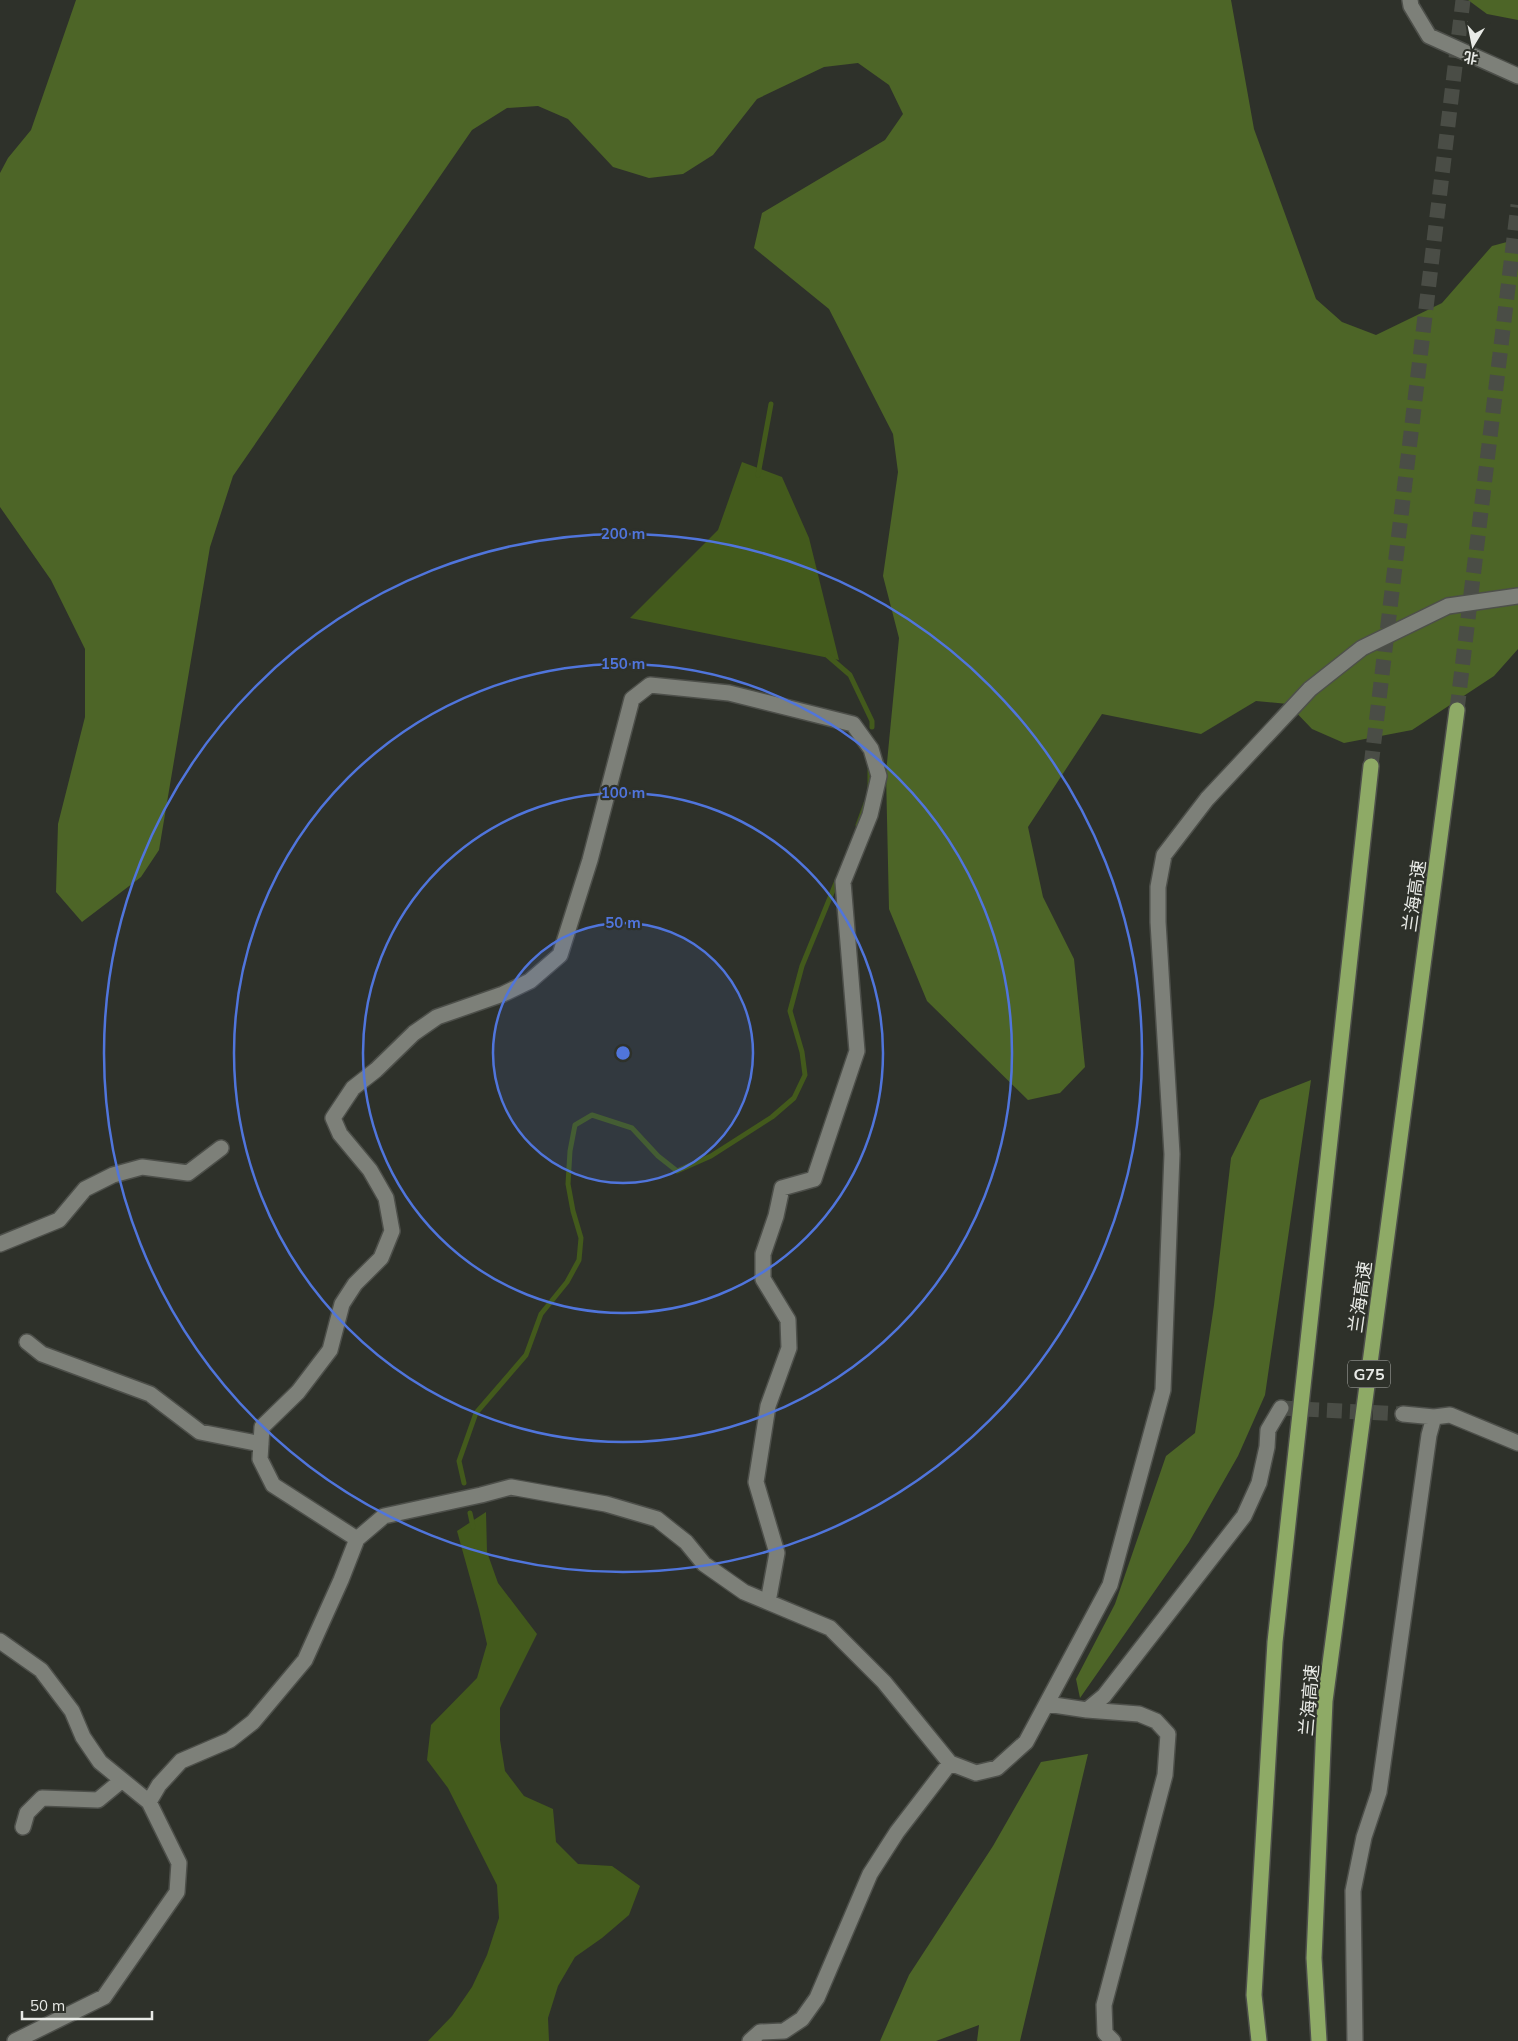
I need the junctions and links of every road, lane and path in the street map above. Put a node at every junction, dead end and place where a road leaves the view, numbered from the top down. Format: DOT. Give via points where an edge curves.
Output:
graph roads {
  1 [pos="1410,0"];
  2 [pos="1518,76"];
  3 [pos="1518,596"];
  4 [pos="1457,710"];
  5 [pos="1371,766"];
  6 [pos="221,1148"];
  7 [pos="0,1244"];
  8 [pos="27,1342"];
  9 [pos="1281,1408"];
  10 [pos="1403,1414"];
  11 [pos="1434,1417"];
  12 [pos="1518,1443"];
  13 [pos="261,1444"];
  14 [pos="357,1538"];
  15 [pos="768,1602"];
  16 [pos="0,1641"];
  17 [pos="1047,1704"];
  18 [pos="1087,1710"];
  19 [pos="950,1763"];
  20 [pos="121,1781"];
  21 [pos="149,1802"];
  22 [pos="23,1827"];
  23 [pos="15,2041"];
  24 [pos="750,2041"];
  25 [pos="1113,2041"];
  26 [pos="1259,2041"];
  27 [pos="1319,2041"];
  28 [pos="1354,2041"];
  1 -- 2 [label="street" via="1429,36"];
  3 -- 17 [label="street" via="1448,606 1362,648 1310,689 1207,799 1164,855 1158,887 1158,922 1172,1154 1163,1390 1110,1586"];
  4 -- 27 [label="highway, 兰海高速 / G75" via="1325,1701 1314,1958"];
  5 -- 26 [label="highway, 兰海高速" via="1275,1642 1254,1995"];
  6 -- 7 [label="street" via="188,1173 142,1167 113,1176 85,1189 59,1220"];
  8 -- 13 [label="street" via="42,1354 150,1394 200,1432"];
  9 -- 18 [label="street" via="1268,1430 1259,1483 1244,1516 1104,1696"];
  10 -- 11 [label="street"];
  11 -- 12 [label="street" via="1450,1415"];
  11 -- 28 [label="street" via="1428,1435 1379,1792 1364,1837 1353,1891"];
  13 -- 14 [label="street" via="260,1459 272,1485"];
  13 -- 15 [label="street" via="262,1427 298,1392 330,1350 342,1304 355,1284 381,1258 392,1232 386,1198 370,1170 340,1134 333,1118 353,1088 414,1032 437,1017 530,981 560,956 590,860 632,699 650,684 728,693 853,724 871,749 879,776 870,816 842,882 857,1051 814,1179 782,1188 764,1254 763,1279 788,1320 789,1348 768,1406 756,1482 777,1553"];
  14 -- 15 [label="street" via="384,1516 511,1487 606,1504 656,1520 686,1542 704,1564 744,1592"];
  14 -- 21 [label="street" via="342,1580 305,1660 254,1722 230,1740 181,1761 159,1785"];
  15 -- 19 [label="street" via="830,1628 884,1682"];
  16 -- 20 [label="street" via="41,1670 72,1711 83,1737 100,1762"];
  17 -- 18 [label="street"];
  17 -- 19 [label="street" via="1026,1742 997,1768 976,1772"];
  18 -- 25 [label="street" via="1140,1714 1156,1721 1168,1734 1165,1774 1104,2005 1105,2033"];
  19 -- 24 [label="street" via="897,1832 870,1874 817,1998 802,2019 784,2031 760,2032"];
  20 -- 21 [label="street"];
  20 -- 22 [label="street" via="98,1800 42,1798 27,1813"];
  21 -- 23 [label="street" via="179,1864 177,1892 104,1997"];
}
